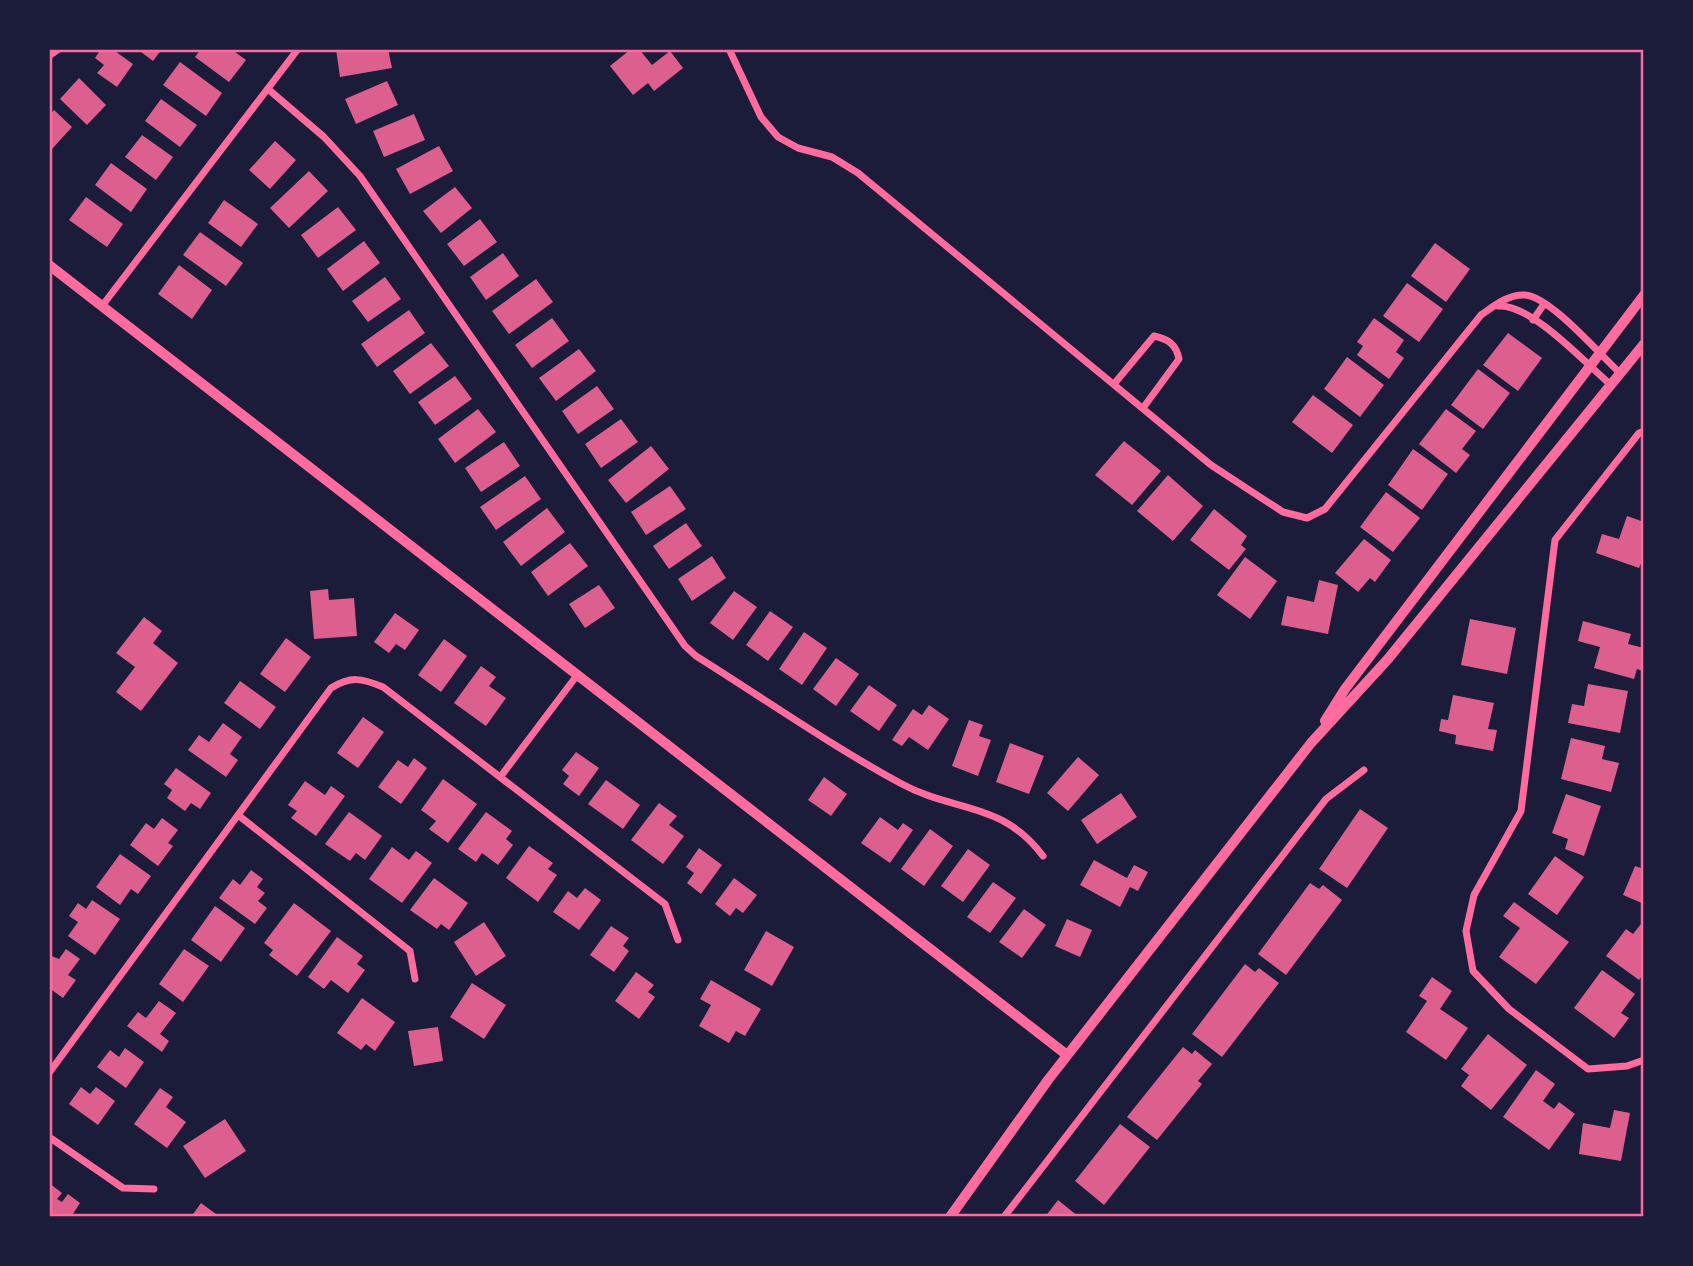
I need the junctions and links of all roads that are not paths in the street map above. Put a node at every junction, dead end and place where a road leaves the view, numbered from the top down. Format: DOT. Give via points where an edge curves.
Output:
graph roads {
  1 [pos="59,49"];
  2 [pos="298,49"];
  3 [pos="729,49"];
  4 [pos="49,56"];
  5 [pos="268,89"];
  6 [pos="49,265"];
  7 [pos="1644,295"];
  8 [pos="1544,304"];
  9 [pos="102,306"];
  10 [pos="1494,306"];
  11 [pos="1533,320"];
  12 [pos="1644,344"];
  13 [pos="1599,354"];
  14 [pos="1589,367"];
  15 [pos="1620,373"];
  16 [pos="1114,384"];
  17 [pos="1611,385"];
  18 [pos="1143,408"];
  19 [pos="1644,431"];
  20 [pos="578,674"];
  21 [pos="1311,743"];
  22 [pos="1364,770"];
  23 [pos="501,776"];
  24 [pos="238,815"];
  25 [pos="1043,856"];
  26 [pos="678,940"];
  27 [pos="415,979"];
  28 [pos="1067,1055"];
  29 [pos="1644,1060"];
  30 [pos="49,1073"];
  31 [pos="49,1137"];
  32 [pos="154,1189"];
  33 [pos="950,1217"];
  34 [pos="1004,1217"];
  1 -- 4 [label="street"];
  2 -- 5 [label="street"];
  3 -- 16 [label="street" via="761,117 778,137 831,157 858,173"];
  5 -- 9 [label="street"];
  5 -- 25 [label="street" via="324,136 360,176 691,651 902,784 1009,822 1026,834"];
  6 -- 9 [label="street"];
  7 -- 13 [label="street"];
  8 -- 10 [label="street" via="1524,295"];
  8 -- 11 [label="street"];
  8 -- 13 [label="street" via="1587,338"];
  9 -- 20 [label="street"];
  10 -- 11 [label="street" via="1506,305"];
  10 -- 18 [label="street" via="1481,315 1325,509 1307,518 1283,512 1211,465"];
  11 -- 14 [label="street"];
  12 -- 15 [label="street"];
  13 -- 14 [label="street"];
  13 -- 15 [label="street"];
  14 -- 17 [label="street"];
  14 -- 21 [label="street" via="1345,689"];
  15 -- 17 [label="street"];
  16 -- 18 [label="street"];
  16 -- 18 [label="street" via="1154,336 1177,348 1179,359"];
  17 -- 21 [label="street" via="1388,659"];
  19 -- 29 [label="street" via="1555,540 1521,811 1474,895 1466,931 1473,971 1509,1009 1588,1069"];
  20 -- 23 [label="street"];
  20 -- 28 [label="street"];
  21 -- 28 [label="street"];
  22 -- 34 [label="street" via="1326,799"];
  23 -- 24 [label="street" via="383,687 362,678 347,679 331,688"];
  23 -- 26 [label="street" via="665,904"];
  24 -- 27 [label="street" via="410,951"];
  24 -- 30 [label="street"];
  28 -- 33 [label="street"];
  31 -- 32 [label="street" via="123,1188"];
}
